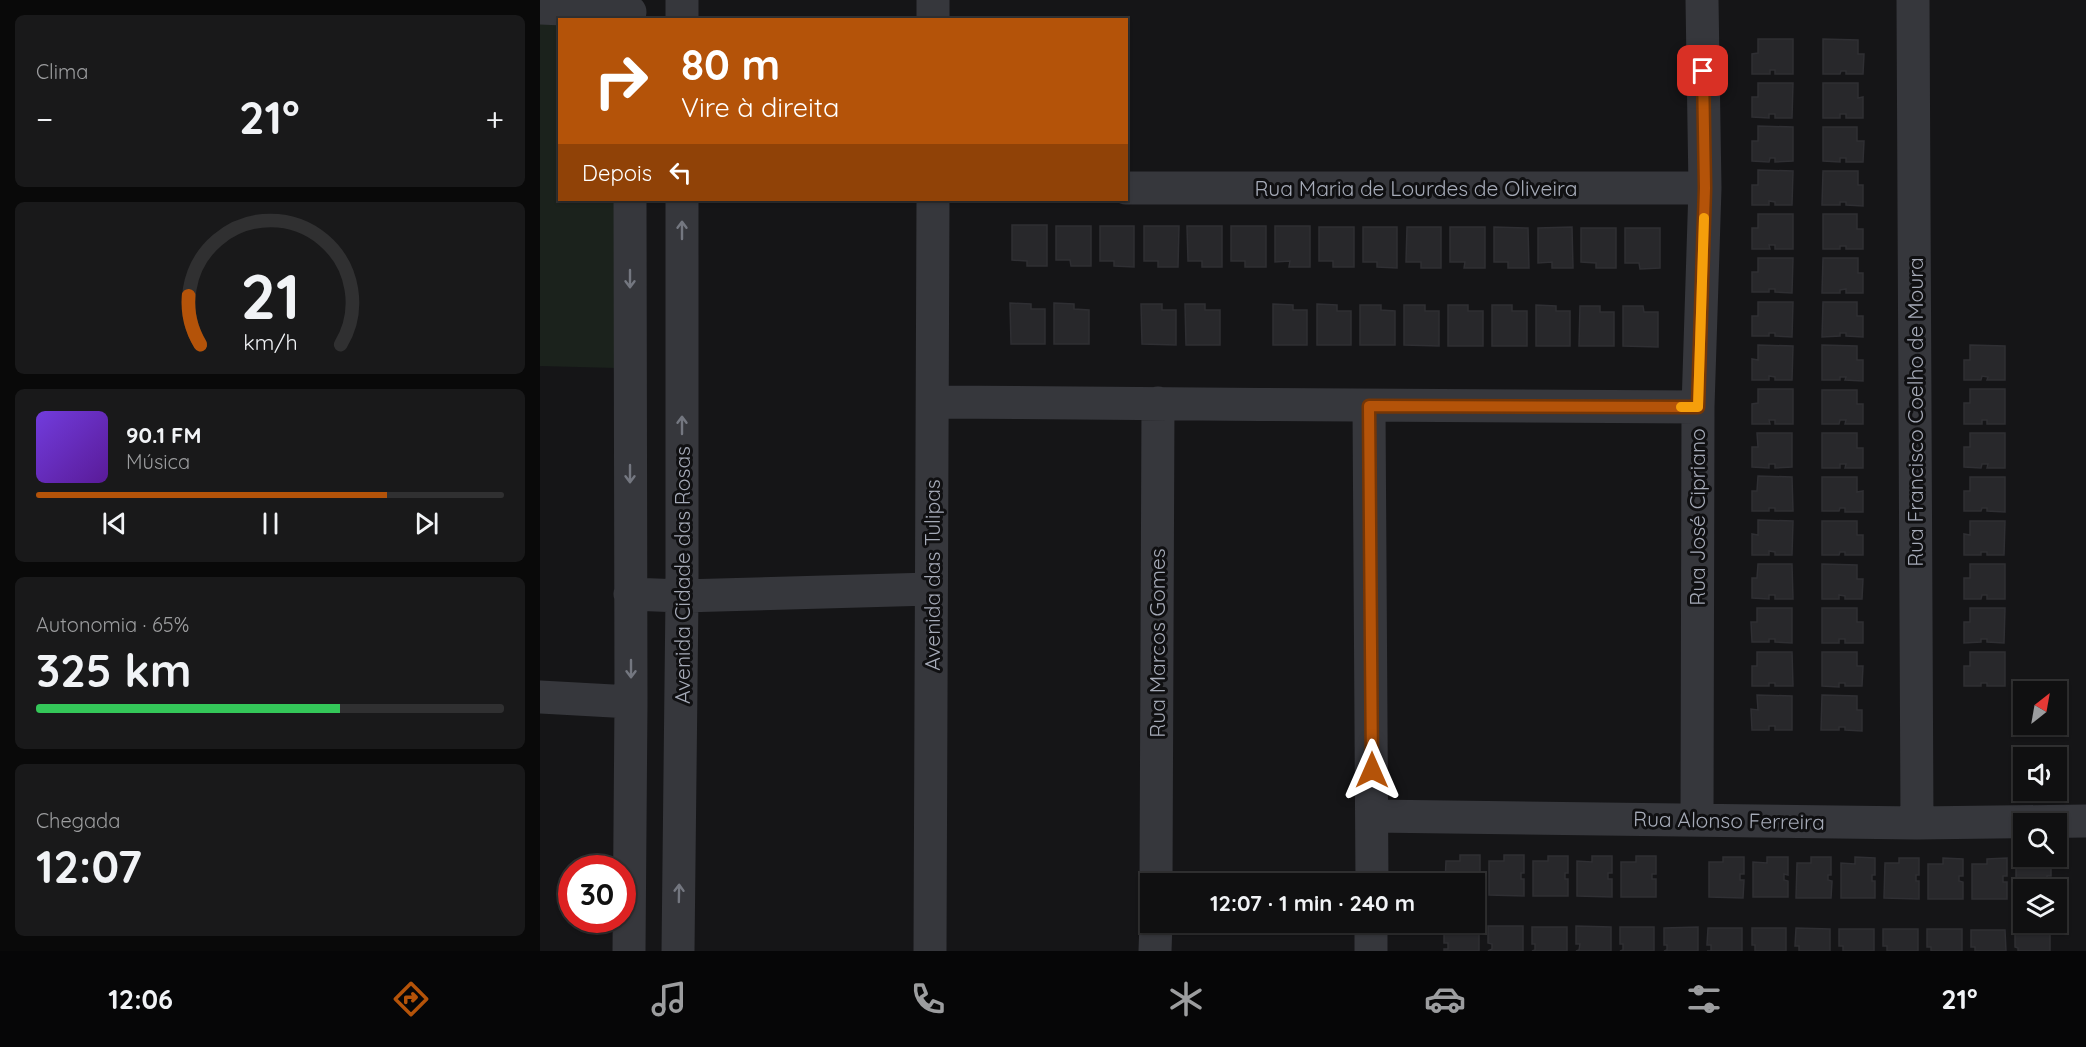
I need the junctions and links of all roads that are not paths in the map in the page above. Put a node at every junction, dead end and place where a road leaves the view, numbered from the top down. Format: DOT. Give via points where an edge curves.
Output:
graph roads {
  1 [pos="682,0"];
  2 [pos="933,0"];
  3 [pos="1702,0"];
  4 [pos="1913,0"];
  5 [pos="540,8"];
  6 [pos="630,10"];
  7 [pos="682,18"];
  8 [pos="933,18"];
  9 [pos="1128,188"];
  10 [pos="1705,188"];
  11 [pos="630,201"];
  12 [pos="682,201"];
  13 [pos="933,201"];
  14 [pos="933,402"];
  15 [pos="1158,403"];
  16 [pos="1369,406"];
  17 [pos="1698,407"];
  18 [pos="931,589"];
  19 [pos="630,594"];
  20 [pos="682,596"];
  21 [pos="540,697"];
  22 [pos="631,702"];
  23 [pos="1372,816"];
  24 [pos="1697,819"];
  25 [pos="2086,821"];
  26 [pos="1917,823"];
  27 [pos="1156,873"];
  28 [pos="1372,873"];
  29 [pos="1156,933"];
  30 [pos="1371,933"];
  31 [pos="629,951"];
  32 [pos="678,951"];
  33 [pos="930,951"];
  34 [pos="1155,951"];
  35 [pos="1371,951"];
  1 -- 7 [label="street"];
  2 -- 8 [label="street"];
  3 -- 10 [label="street, Rua José Cipriano"];
  4 -- 26 [label="street, Rua Francisco Coelho de Moura"];
  5 -- 6 [label="street"];
  9 -- 10 [label="street, Rua Maria de Lourdes de Oliveira"];
  10 -- 17 [label="street, Rua José Cipriano"];
  11 -- 19 [label="street, one-way"];
  20 -- 12 [label="street, Avenida Cidade das Rosas, one-way"];
  13 -- 14 [label="street, Avenida das Tulipas"];
  14 -- 15 [label="street"];
  14 -- 18 [label="street, Avenida das Tulipas"];
  15 -- 16 [label="street"];
  15 -- 27 [label="street, Rua Marcos Gomes"];
  16 -- 17 [label="street"];
  16 -- 23 [label="street"];
  17 -- 24 [label="street, Rua José Cipriano"];
  18 -- 20 [label="street"];
  18 -- 33 [label="street, Avenida das Tulipas"];
  19 -- 20 [label="street"];
  19 -- 22 [label="street, one-way"];
  32 -- 20 [label="street, Avenida Cidade das Rosas, one-way"];
  21 -- 22 [label="street"];
  22 -- 31 [label="street"];
  23 -- 24 [label="street, Rua Alonso Ferreira"];
  23 -- 28 [label="street"];
  24 -- 26 [label="street, Rua Alonso Ferreira"];
  25 -- 26 [label="street, Rua Alonso Ferreira"];
  29 -- 34 [label="street"];
  30 -- 35 [label="street"];
}
